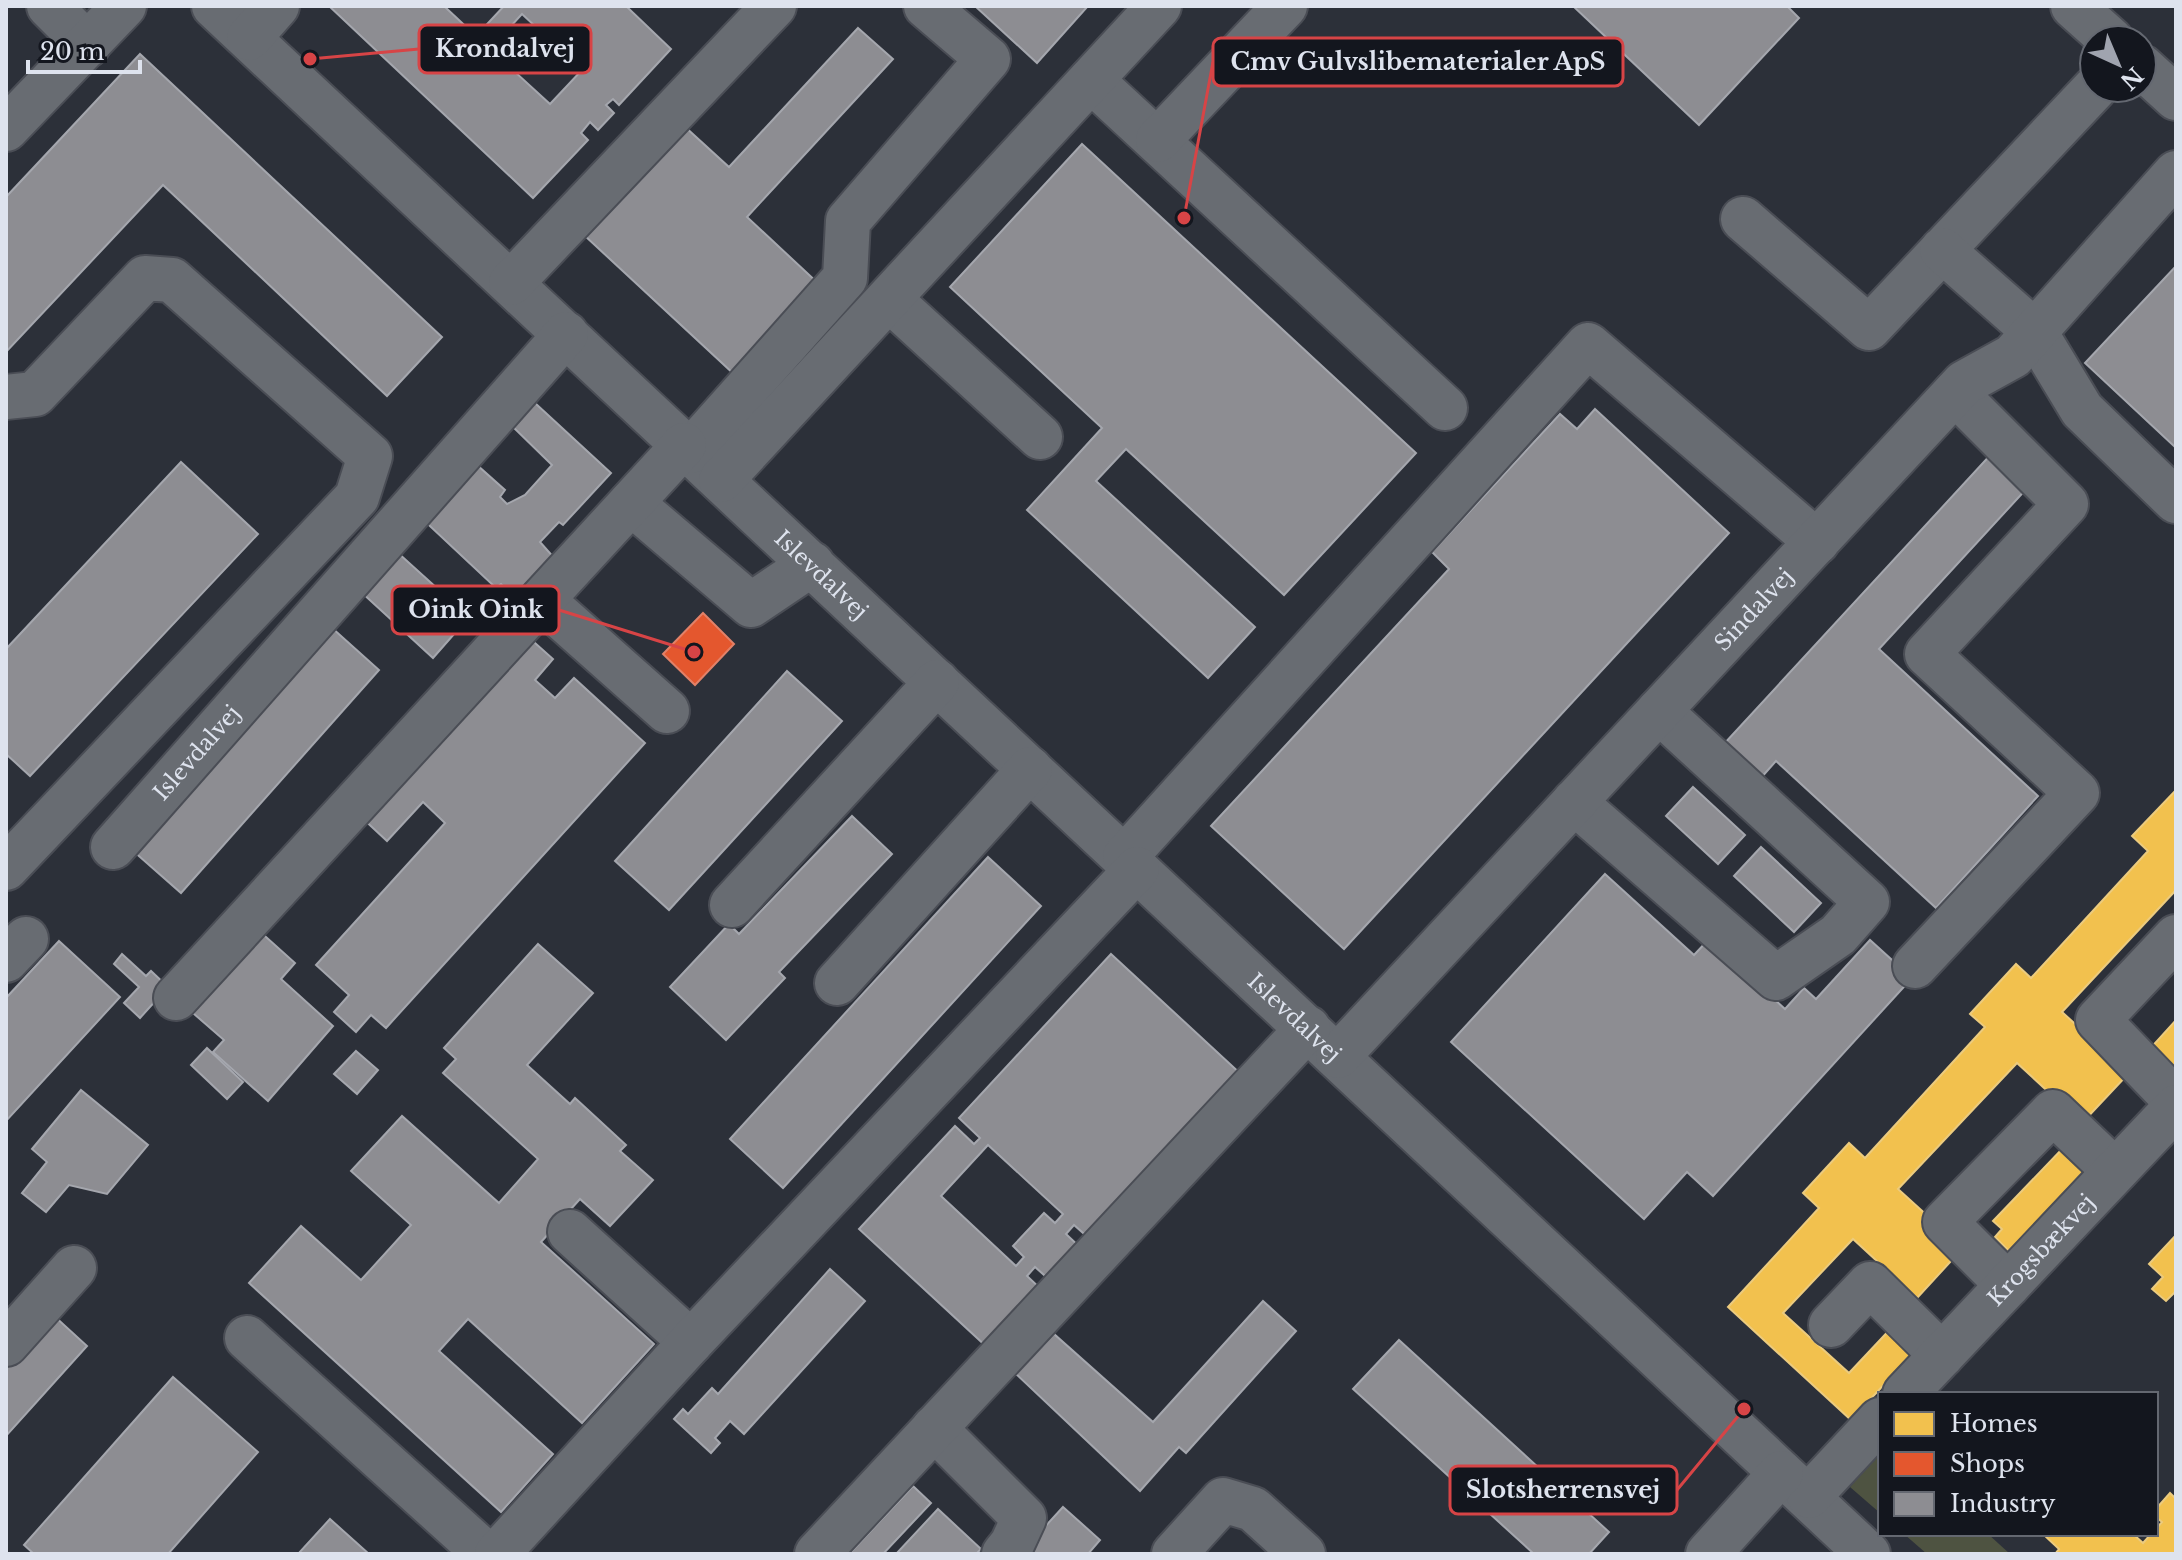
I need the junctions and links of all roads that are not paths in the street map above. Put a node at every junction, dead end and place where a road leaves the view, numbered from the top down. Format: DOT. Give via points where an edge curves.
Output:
graph roads {
  1 [pos="49,6"];
  2 [pos="124,6"];
  3 [pos="214,6"];
  4 [pos="774,6"];
  5 [pos="926,6"];
  6 [pos="1159,6"];
  7 [pos="1285,6"];
  8 [pos="2073,6"];
  9 [pos="263,22"];
  10 [pos="2093,24"];
  11 [pos="88,45"];
  12 [pos="1091,80"];
  13 [pos="2158,82"];
  14 [pos="2176,98"];
  15 [pos="2080,104"];
  16 [pos="6,129"];
  17 [pos="1158,140"];
  18 [pos="2176,173"];
  19 [pos="1743,219"];
  20 [pos="1942,250"];
  21 [pos="511,283"];
  22 [pos="889,299"];
  23 [pos="2035,332"];
  24 [pos="566,334"];
  25 [pos="1955,393"];
  26 [pos="6,397"];
  27 [pos="1445,408"];
  28 [pos="1040,437"];
  29 [pos="699,459"];
  30 [pos="2176,501"];
  31 [pos="631,503"];
  32 [pos="1817,542"];
  33 [pos="812,564"];
  34 [pos="542,600"];
  35 [pos="937,682"];
  36 [pos="667,711"];
  37 [pos="1659,711"];
  38 [pos="1030,769"];
  39 [pos="1574,802"];
  40 [pos="113,847"];
  41 [pos="1131,863"];
  42 [pos="6,868"];
  43 [pos="732,905"];
  44 [pos="2176,937"];
  45 [pos="1915,966"];
  46 [pos="837,983"];
  47 [pos="176,998"];
  48 [pos="1323,1042"];
  49 [pos="2176,1104"];
  50 [pos="2115,1171"];
  51 [pos="570,1232"];
  52 [pos="74,1268"];
  53 [pos="2008,1285"];
  54 [pos="1831,1325"];
  55 [pos="247,1338"];
  56 [pos="691,1342"];
  57 [pos="6,1344"];
  58 [pos="1942,1355"];
  59 [pos="1907,1392"];
  60 [pos="1878,1422"];
  61 [pos="934,1428"];
  62 [pos="1795,1485"];
  63 [pos="486,1554"];
  64 [pos="497,1554"];
  65 [pos="817,1554"];
  66 [pos="1004,1554"];
  67 [pos="1174,1554"];
  68 [pos="1303,1554"];
  69 [pos="1708,1554"];
  70 [pos="1868,1554"];
  1 -- 11 [label="street"];
  2 -- 11 [label="street"];
  3 -- 9 [label="street, Islevdalvej"];
  4 -- 21 [label="street"];
  5 -- 29 [label="street" via="988,59 848,221 845,278"];
  6 -- 12 [label="street"];
  7 -- 17 [label="street"];
  8 -- 10 [label="street"];
  9 -- 21 [label="street, Islevdalvej"];
  11 -- 16 [label="street"];
  12 -- 17 [label="street"];
  12 -- 22 [label="street"];
  13 -- 14 [label="street"];
  15 -- 20 [label="street"];
  17 -- 27 [label="street"];
  18 -- 23 [label="street, Sindalvej"];
  19 -- 20 [label="street" via="1869,328"];
  20 -- 23 [label="street"];
  21 -- 24 [label="street, Islevdalvej"];
  22 -- 28 [label="street"];
  22 -- 29 [label="street"];
  23 -- 25 [label="street, Sindalvej" via="2013,356"];
  23 -- 30 [label="street" via="2082,410"];
  24 -- 29 [label="street, Islevdalvej"];
  24 -- 40 [label="street, Islevdalvej"];
  25 -- 32 [label="street, Sindalvej"];
  25 -- 45 [label="street" via="2066,504 1927,654 2077,793"];
  26 -- 42 [label="street" via="35,394 145,278 172,280 370,456 357,497"];
  29 -- 31 [label="street"];
  29 -- 33 [label="street, Islevdalvej"];
  31 -- 33 [label="street" via="751,605"];
  31 -- 34 [label="street"];
  32 -- 37 [label="street, Sindalvej"];
  32 -- 41 [label="street" via="1588,345"];
  33 -- 35 [label="street, Islevdalvej"];
  34 -- 36 [label="street"];
  34 -- 47 [label="street"];
  35 -- 38 [label="street, Islevdalvej"];
  35 -- 43 [label="street"];
  37 -- 39 [label="street, Sindalvej"];
  37 -- 39 [label="street" via="1867,902 1838,935 1776,978"];
  38 -- 41 [label="street, Islevdalvej"];
  38 -- 46 [label="street"];
  39 -- 48 [label="street, Sindalvej"];
  41 -- 48 [label="street, Islevdalvej"];
  41 -- 56 [label="street"];
  44 -- 49 [label="street" via="2098,1020"];
  48 -- 61 [label="street, Sindalvej"];
  48 -- 62 [label="street, Islevdalvej"];
  49 -- 50 [label="street, Krogsbækvej"];
  50 -- 53 [label="street, Krogsbækvej"];
  50 -- 53 [label="street" via="2053,1112 1945,1222"];
  51 -- 56 [label="street"];
  52 -- 57 [label="street"];
  53 -- 58 [label="street, Krogsbækvej"];
  54 -- 58 [label="street" via="1870,1284"];
  55 -- 63 [label="street"];
  56 -- 64 [label="street"];
  58 -- 59 [label="street, Krogsbækvej"];
  60 -- 62 [label="street"];
  61 -- 65 [label="street, Sindalvej"];
  61 -- 66 [label="street" via="1024,1518"];
  62 -- 69 [label="street"];
  62 -- 70 [label="street, Islevdalvej"];
  67 -- 68 [label="street" via="1223,1500 1253,1509"];
}
